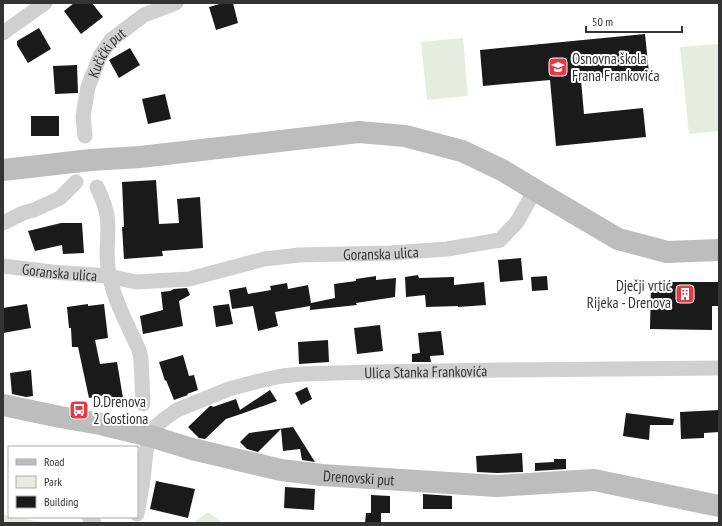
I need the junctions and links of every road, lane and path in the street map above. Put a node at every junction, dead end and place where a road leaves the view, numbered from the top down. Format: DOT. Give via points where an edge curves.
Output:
graph roads {
  1 [pos="45,3"];
  2 [pos="176,3"];
  3 [pos="3,33"];
  4 [pos="85,136"];
  5 [pos="3,170"];
  6 [pos="76,182"];
  7 [pos="98,187"];
  8 [pos="535,190"];
  9 [pos="3,223"];
  10 [pos="719,250"];
  11 [pos="3,266"];
  12 [pos="109,276"];
  13 [pos="719,368"];
  14 [pos="143,404"];
  15 [pos="3,405"];
  16 [pos="150,436"];
  17 [pos="719,506"];
  18 [pos="138,508"];
  1 -- 3 [label="street"];
  2 -- 4 [label="street, Kučićki put" via="144,15 111,40 100,56 88,87 83,116"];
  5 -- 8 [label="street" via="359,132 404,136 462,151 502,170"];
  6 -- 9 [label="street" via="60,198"];
  7 -- 12 [label="street" via="107,214"];
  8 -- 10 [label="street" via="618,239 667,252"];
  8 -- 12 [label="street, Goranska ulica" via="517,222 500,240 446,249 299,255 264,259 189,279 136,282"];
  11 -- 12 [label="street, Goranska ulica"];
  12 -- 14 [label="street" via="113,292 140,350"];
  13 -- 16 [label="street, Ulica Stanka Frankovića" via="387,372 282,376 230,389 177,410 162,420"];
  15 -- 16 [label="street, Drenovski put"];
  16 -- 17 [label="street, Drenovski put" via="192,449 281,470 497,486 594,480"];
  16 -- 18 [label="street"];
}
